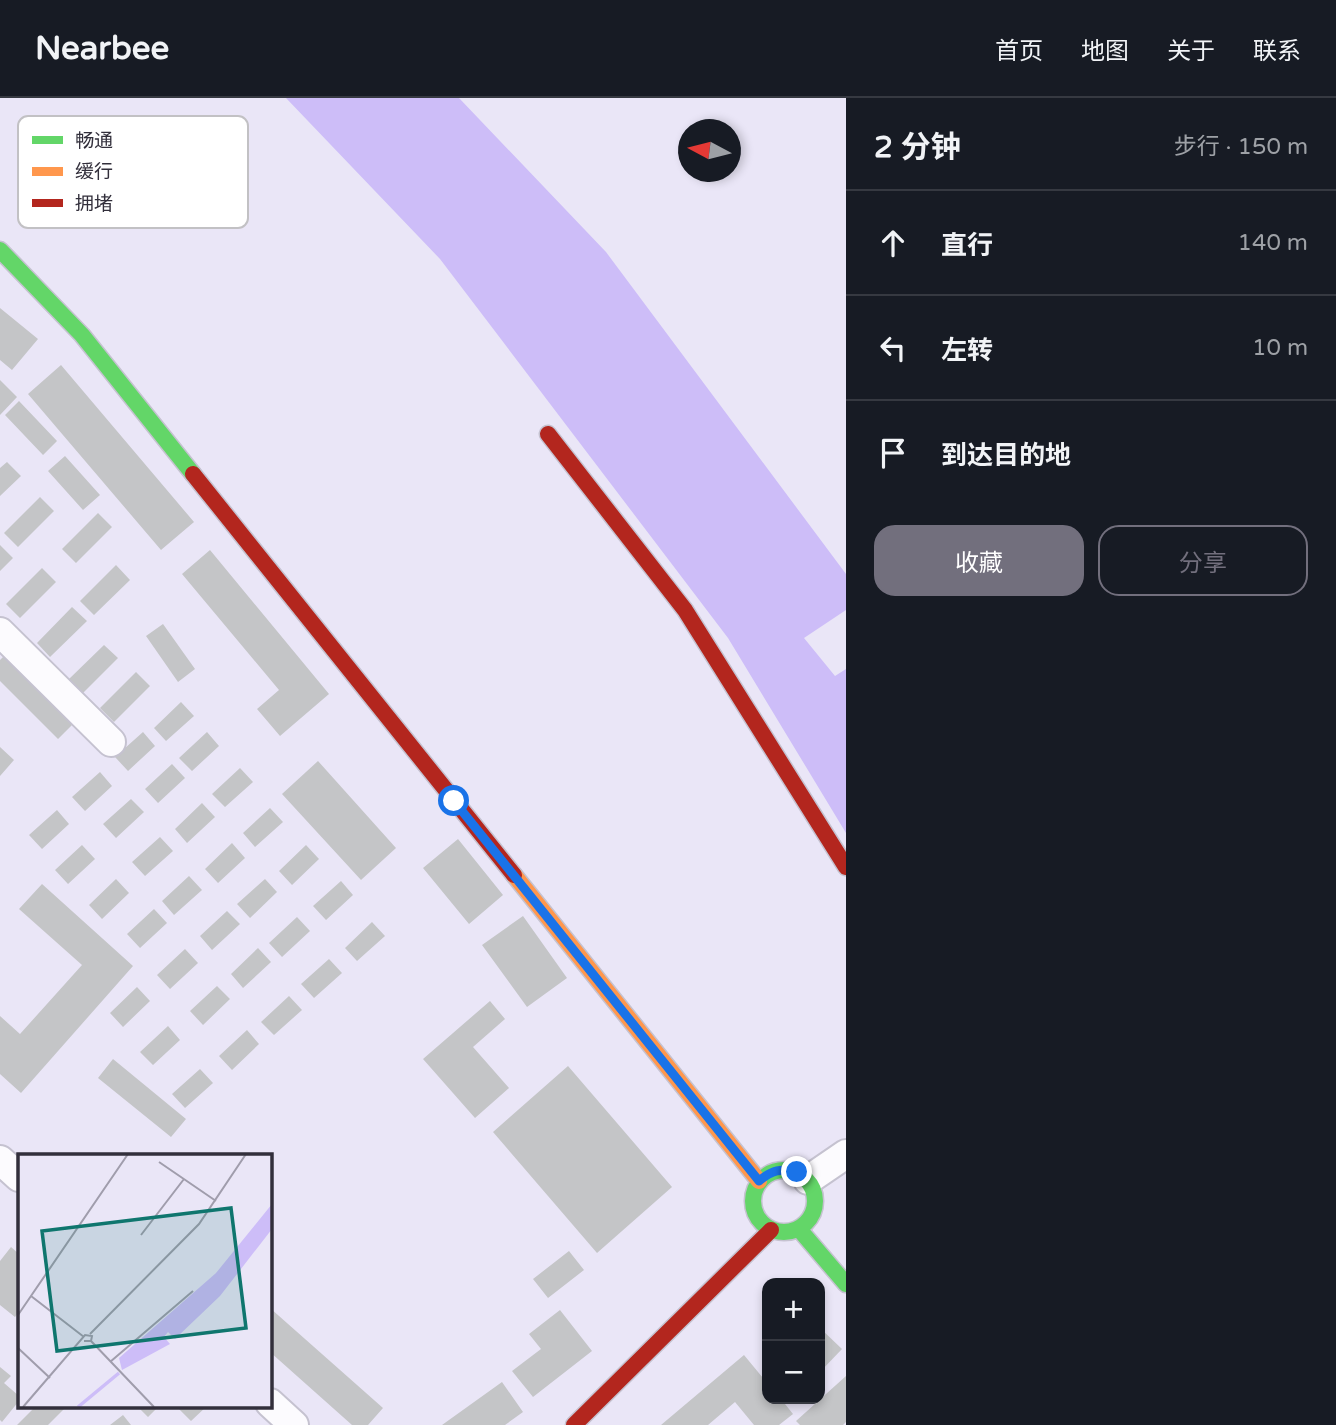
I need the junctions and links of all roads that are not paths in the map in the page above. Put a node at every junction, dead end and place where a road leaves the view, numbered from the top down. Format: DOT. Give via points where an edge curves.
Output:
graph roads {
  1 [pos="0,250"];
  2 [pos="548,433"];
  3 [pos="0,632"];
  4 [pos="111,742"];
  5 [pos="846,867"];
  6 [pos="846,1154"];
  7 [pos="0,1160"];
  8 [pos="18,1176"];
  9 [pos="808,1180"];
  10 [pos="759,1181"];
  11 [pos="799,1229"];
  12 [pos="771,1230"];
  13 [pos="846,1284"];
  14 [pos="271,1404"];
  15 [pos="294,1425"];
  16 [pos="575,1425"];
  1 -- 10 [label="main road" via="91,345"];
  2 -- 5 [label="main road" via="685,610"];
  3 -- 4 [label="street"];
  6 -- 9 [label="street"];
  7 -- 8 [label="street"];
  9 -- 10 [label="main road" via="784,1169"];
  9 -- 11 [label="main road" via="816,1207"];
  10 -- 12 [label="main road" via="753,1208"];
  11 -- 12 [label="main road"];
  11 -- 13 [label="main road"];
  12 -- 16 [label="main road"];
  14 -- 15 [label="street"];
}
